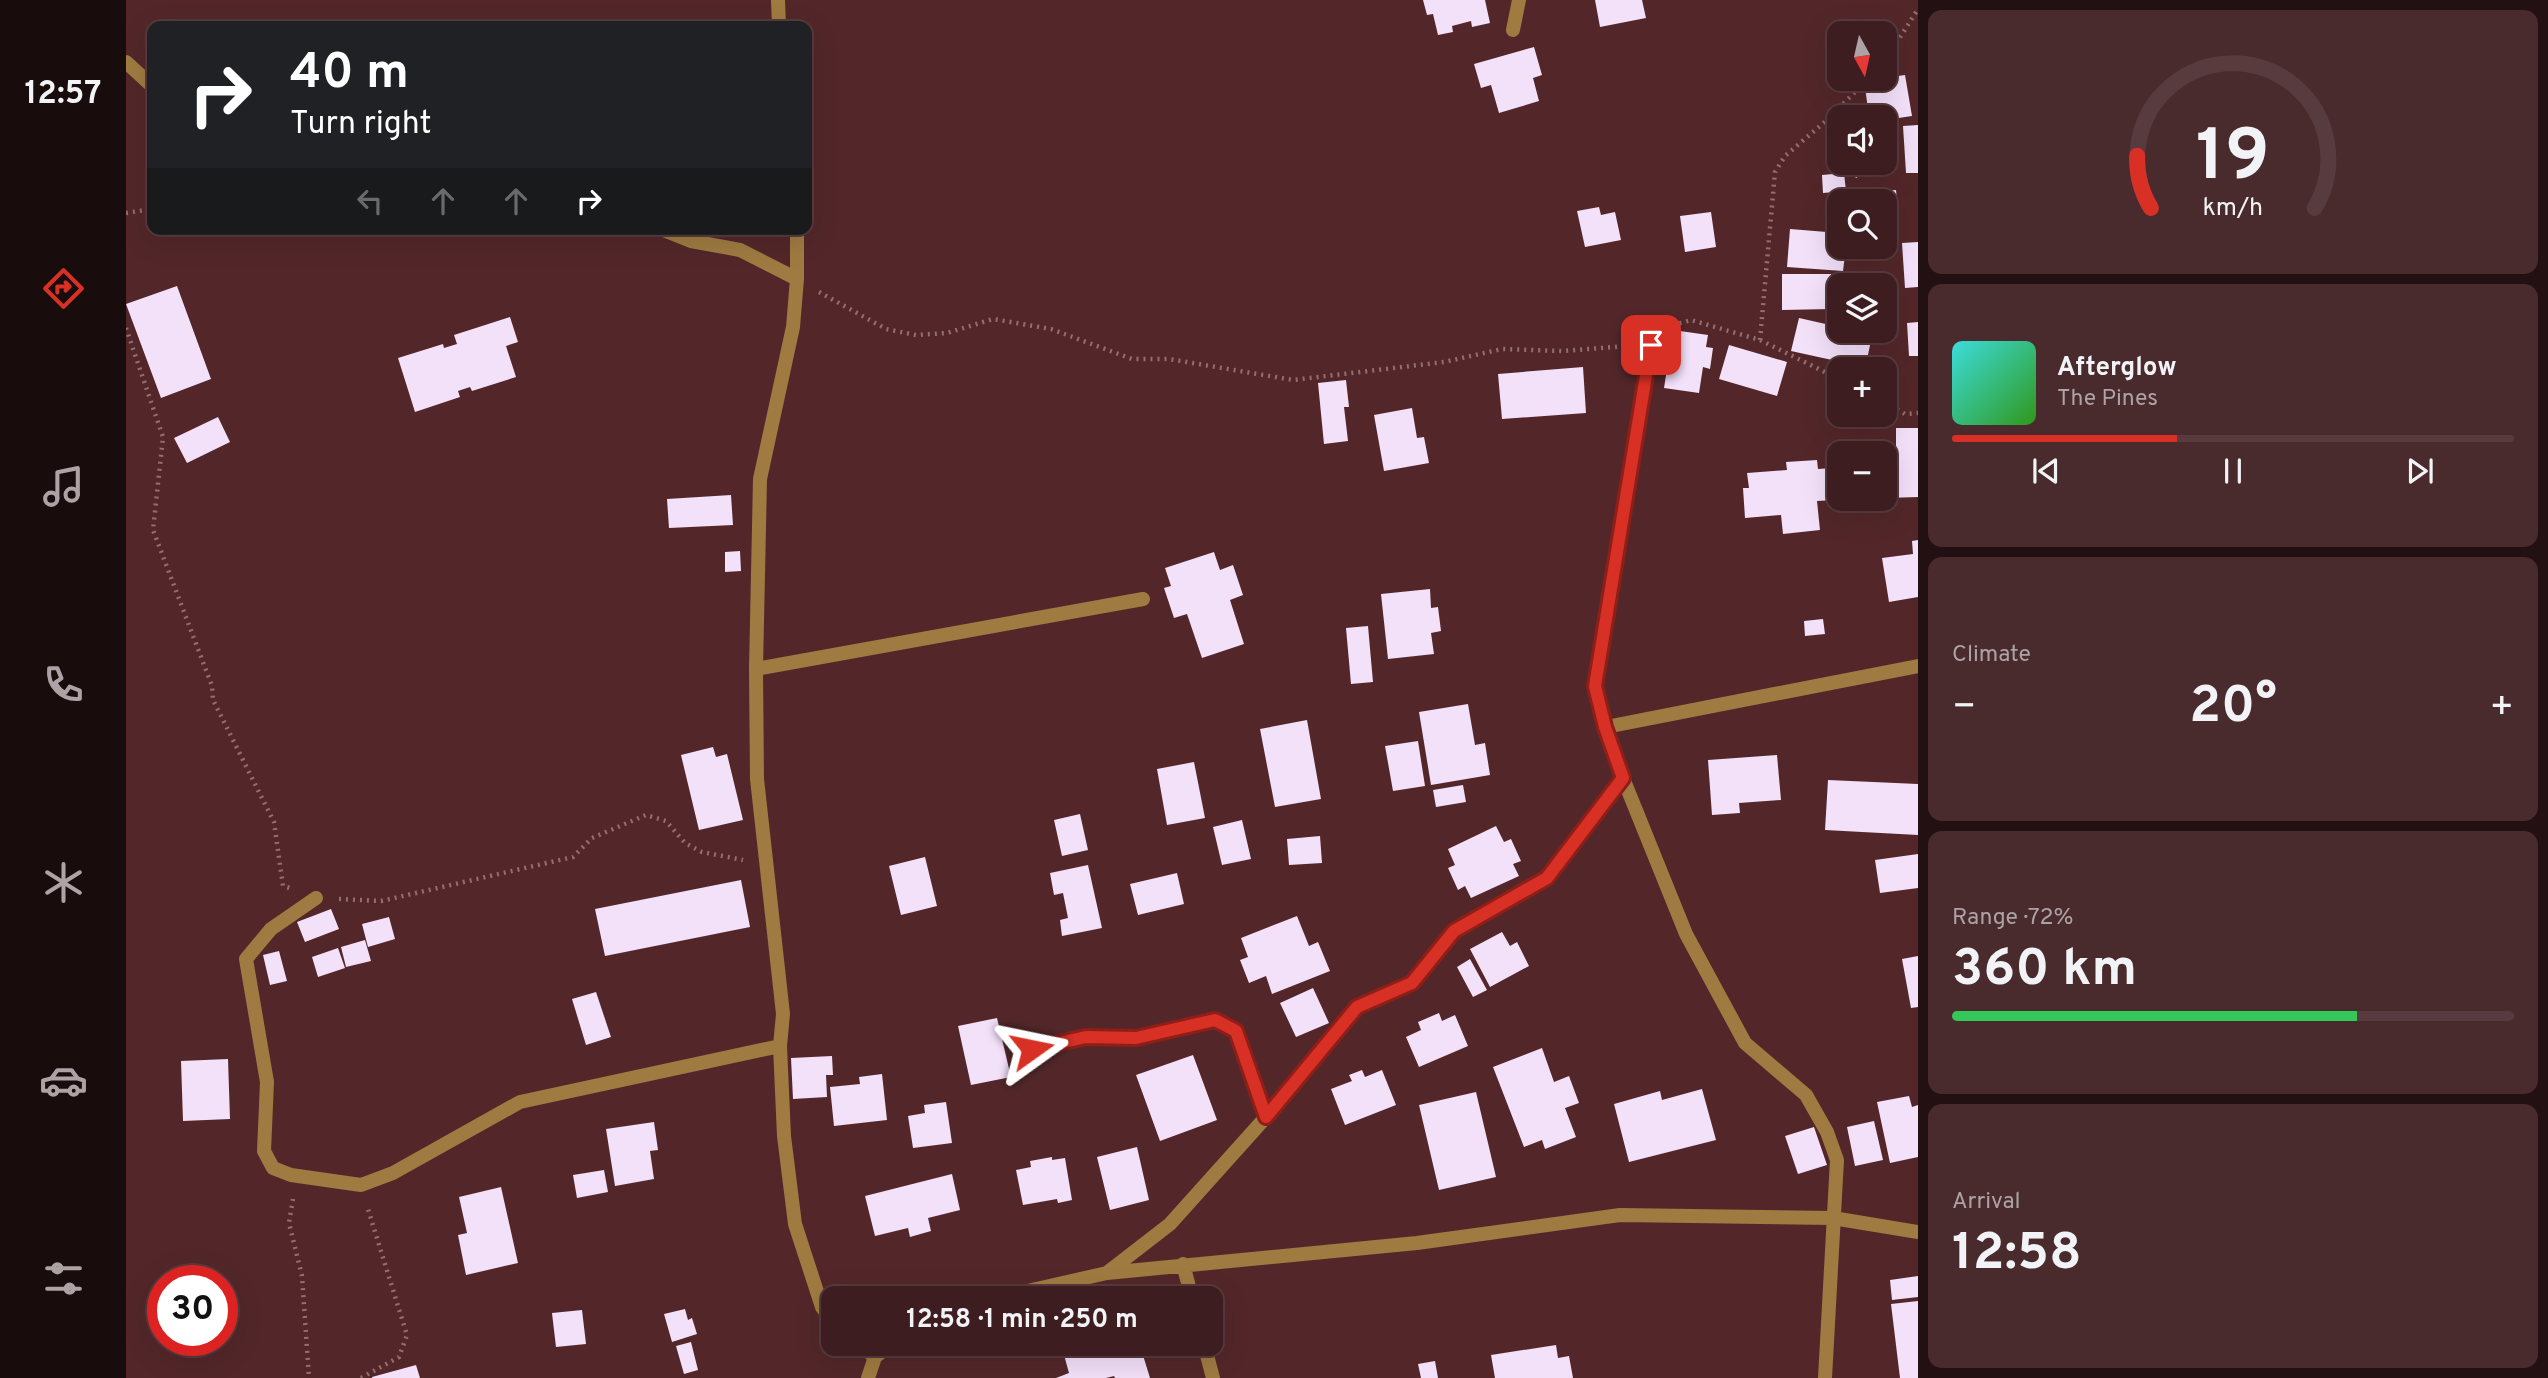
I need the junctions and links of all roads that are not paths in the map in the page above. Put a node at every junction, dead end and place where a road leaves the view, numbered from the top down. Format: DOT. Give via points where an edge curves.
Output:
graph roads {
  1 [pos="778,0"];
  2 [pos="1519,0"];
  3 [pos="779,21"];
  4 [pos="1513,30"];
  5 [pos="126,62"];
  6 [pos="147,81"];
  7 [pos="676,235"];
  8 [pos="797,235"];
  9 [pos="797,279"];
  10 [pos="1651,345"];
  11 [pos="1143,599"];
  12 [pos="1918,666"];
  13 [pos="756,669"];
  14 [pos="1605,727"];
  15 [pos="1623,778"];
  16 [pos="316,898"];
  17 [pos="780,1046"];
  18 [pos="1032,1049"];
  19 [pos="1266,1117"];
  20 [pos="1833,1218"];
  21 [pos="1918,1232"];
  22 [pos="1183,1264"];
  23 [pos="1107,1273"];
  24 [pos="1050,1286"];
  25 [pos="1189,1286"];
  26 [pos="821,1304"];
  27 [pos="1207,1356"];
  28 [pos="875,1357"];
  29 [pos="868,1378"];
  30 [pos="1213,1378"];
  31 [pos="1825,1378"];
  1 -- 3 [label="street"];
  2 -- 4 [label="street"];
  5 -- 6 [label="street"];
  7 -- 9 [label="street" via="740,250"];
  8 -- 9 [label="street"];
  9 -- 13 [label="street" via="793,327 760,479"];
  10 -- 14 [label="street" via="1595,686"];
  11 -- 13 [label="street"];
  12 -- 14 [label="street"];
  13 -- 17 [label="street" via="757,779 783,1014"];
  14 -- 15 [label="street"];
  15 -- 19 [label="street" via="1547,878 1454,931 1412,983 1357,1007"];
  15 -- 20 [label="street" via="1686,934 1745,1043 1806,1095 1827,1132 1837,1160"];
  16 -- 17 [label="street" via="271,929 246,960 267,1082 264,1151 273,1168 290,1175 361,1185 393,1173 520,1102"];
  17 -- 26 [label="street" via="784,1136 795,1224"];
  18 -- 19 [label="street" via="1086,1037 1136,1038 1215,1020 1236,1031"];
  19 -- 23 [label="street" via="1170,1224"];
  20 -- 21 [label="street"];
  20 -- 22 [label="street" via="1620,1215 1417,1243"];
  20 -- 31 [label="street"];
  22 -- 23 [label="street"];
  22 -- 25 [label="street"];
  23 -- 24 [label="street"];
  27 -- 30 [label="street"];
  28 -- 29 [label="street"];
}
